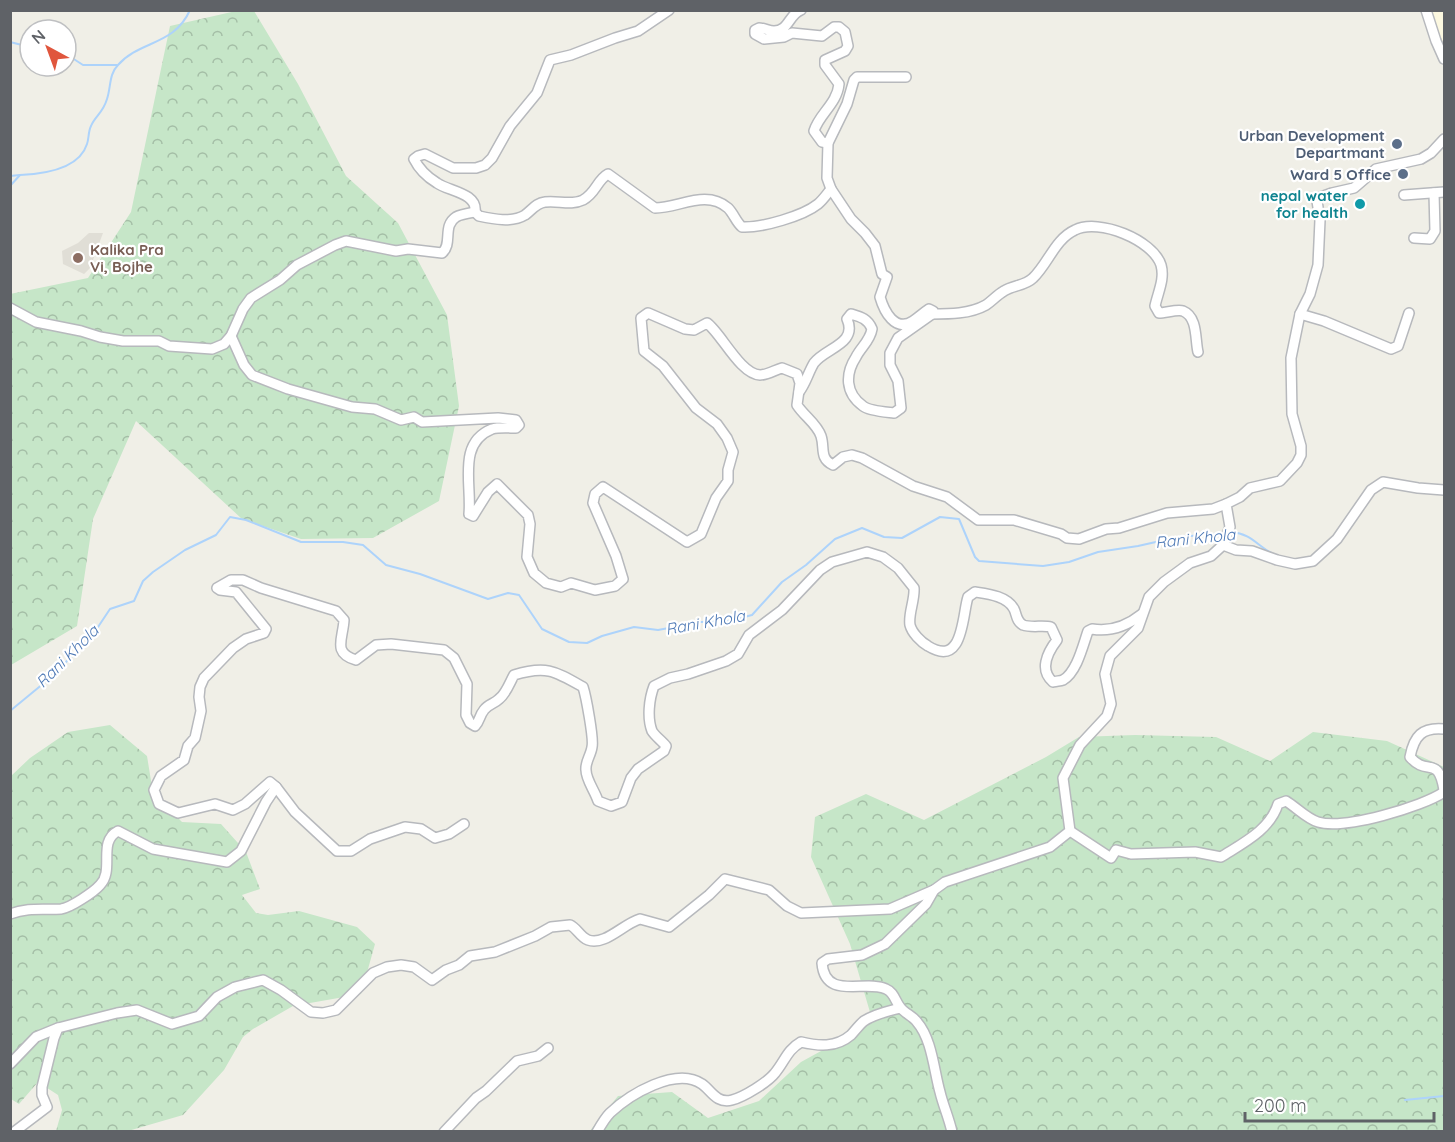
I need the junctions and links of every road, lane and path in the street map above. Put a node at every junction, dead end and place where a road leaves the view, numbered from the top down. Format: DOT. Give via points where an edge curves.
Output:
graph roads {
  1 [pos="669,10"];
  2 [pos="801,10"];
  3 [pos="1426,10"];
  4 [pos="1444,59"];
  5 [pos="906,77"];
  6 [pos="1444,139"];
  7 [pos="828,143"];
  8 [pos="831,189"];
  9 [pos="1444,192"];
  10 [pos="1434,193"];
  11 [pos="1404,195"];
  12 [pos="475,212"];
  13 [pos="1414,238"];
  14 [pos="10,308"];
  15 [pos="1409,313"];
  16 [pos="932,314"];
  17 [pos="1299,314"];
  18 [pos="231,336"];
  19 [pos="1198,352"];
  20 [pos="799,392"];
  21 [pos="1444,490"];
  22 [pos="1226,504"];
  23 [pos="1227,537"];
  24 [pos="1142,615"];
  25 [pos="1444,729"];
  26 [pos="276,787"];
  27 [pos="1444,791"];
  28 [pos="464,824"];
  29 [pos="1070,831"];
  30 [pos="934,890"];
  31 [pos="10,914"];
  32 [pos="900,1008"];
  33 [pos="58,1029"];
  34 [pos="548,1048"];
  35 [pos="10,1064"];
  36 [pos="14,1131"];
  37 [pos="444,1131"];
  38 [pos="597,1131"];
  39 [pos="952,1131"];
  1 -- 12 [label="street" via="638,31 550,60 537,93 485,165 453,168 425,154 414,159 438,184 472,200"];
  2 -- 7 [label="street" via="782,29 759,28 755,34 764,39 784,38 792,33 822,36 834,27 844,32 848,46 845,51 825,60 839,84 838,91 814,131 822,142"];
  3 -- 4 [label="street"];
  5 -- 7 [label="street" via="857,76"];
  6 -- 17 [label="street" via="1421,159 1376,169 1354,188 1332,192 1317,201 1318,265 1310,294"];
  7 -- 8 [label="street" via="827,178"];
  8 -- 12 [label="street" via="817,205 802,212 747,227 742,227 728,208 716,201 695,200 655,208 608,174 582,201 546,201 509,219 479,216"];
  8 -- 16 [label="street" via="850,219 875,246 886,277 880,297 888,317 903,324 929,309"];
  9 -- 10 [label="street"];
  10 -- 11 [label="street"];
  10 -- 13 [label="street" via="1435,231 1430,239"];
  12 -- 18 [label="street" via="459,215 450,223 442,253 396,251 346,241 304,260 247,303"];
  14 -- 18 [label="street" via="36,322 123,341 159,341 169,346 212,349"];
  15 -- 17 [label="street" via="1398,346 1391,349"];
  16 -- 19 [label="street" via="968,312 984,306 1005,290 1033,278 1067,235 1076,229 1099,226 1122,233 1156,254 1162,271 1155,306 1159,313 1182,310 1187,314 1194,326"];
  16 -- 20 [label="street" via="898,338 890,352 890,365 902,400 899,411 864,408 851,394 849,371 872,329 869,322 851,314 847,319 847,339 817,360"];
  17 -- 22 [label="street" via="1291,372 1292,414 1301,454 1280,481 1250,488"];
  18 -- 20 [label="street" via="252,375 288,389 375,409 401,420 516,420 516,428 493,429 474,441 469,453 469,514 473,516 497,484 528,515 527,556 534,573 546,583 561,587 571,583 595,590 615,586 623,579 593,504 595,494 603,487 687,542 701,534 728,481 733,452 727,438 717,424 696,408 663,366 644,351 641,318 648,314 694,330 706,323 755,375 782,368 797,374"];
  20 -- 22 [label="street" via="797,405 822,437 827,462 833,465 852,455 862,458 914,486 947,497 978,520 1014,520 1079,539 1167,513"];
  21 -- 23 [label="street" via="1383,482 1371,490 1337,539 1313,561 1295,564 1236,550"];
  22 -- 23 [label="street"];
  23 -- 24 [label="street" via="1211,556 1190,563 1164,582 1149,597"];
  24 -- 26 [label="street" via="1104,631 1088,631 1072,670 1064,680 1053,682 1044,669 1057,640 1052,627 1025,626 1001,598 975,592 968,597 960,638 953,647 938,650 913,633 909,623 915,588 889,560 867,552 832,562 782,610 753,630 738,654 654,686 649,699 653,733 666,746 630,778 622,802 610,806 598,801 585,769 593,740 583,687 546,669 514,675 475,726 466,715 467,684 454,658 444,650 376,645 356,660 344,655 340,648 344,620 336,611 243,580 231,580 217,588 236,592 266,629 233,648 204,678 195,738 184,760 161,776 154,790 159,804 178,813 215,804 232,810 270,782"];
  24 -- 29 [label="street" via="1138,628 1106,665 1111,704 1107,716 1080,745 1063,777"];
  25 -- 27 [label="street" via="1423,732 1410,757 1416,763 1437,769"];
  26 -- 28 [label="street" via="295,812 337,851 351,851 370,839 405,827 421,829 435,838"];
  26 -- 31 [label="street" via="242,851 227,862 153,849 118,831 111,835 108,844 107,870 100,886 63,909 28,908"];
  27 -- 29 [label="street" via="1433,799 1401,809 1332,824 1316,822 1286,801 1278,804 1264,827 1221,858 1195,852 1131,854 1116,850 1111,858"];
  29 -- 30 [label="street" via="1050,847 945,882"];
  30 -- 32 [label="street" via="926,904 885,944 862,955 822,963 826,975 838,986 886,988"];
  30 -- 33 [label="street" via="891,909 801,913 769,890 725,879 669,927 640,919 603,941 591,941 570,925 551,927 495,952 470,956 432,981 414,967 387,967 373,973 336,1010 323,1013 311,1012 263,980 235,987 217,998 199,1017 172,1024 137,1010"];
  32 -- 38 [label="street" via="865,1020 849,1037 831,1045 801,1042 791,1047 774,1075 744,1096 730,1101 712,1096 702,1084 691,1080 668,1080 633,1095 609,1114"];
  32 -- 39 [label="street" via="923,1031"];
  33 -- 35 [label="street" via="36,1037"];
  33 -- 36 [label="street" via="42,1087 46,1107"];
  34 -- 37 [label="street" via="538,1056 517,1061"];
}
